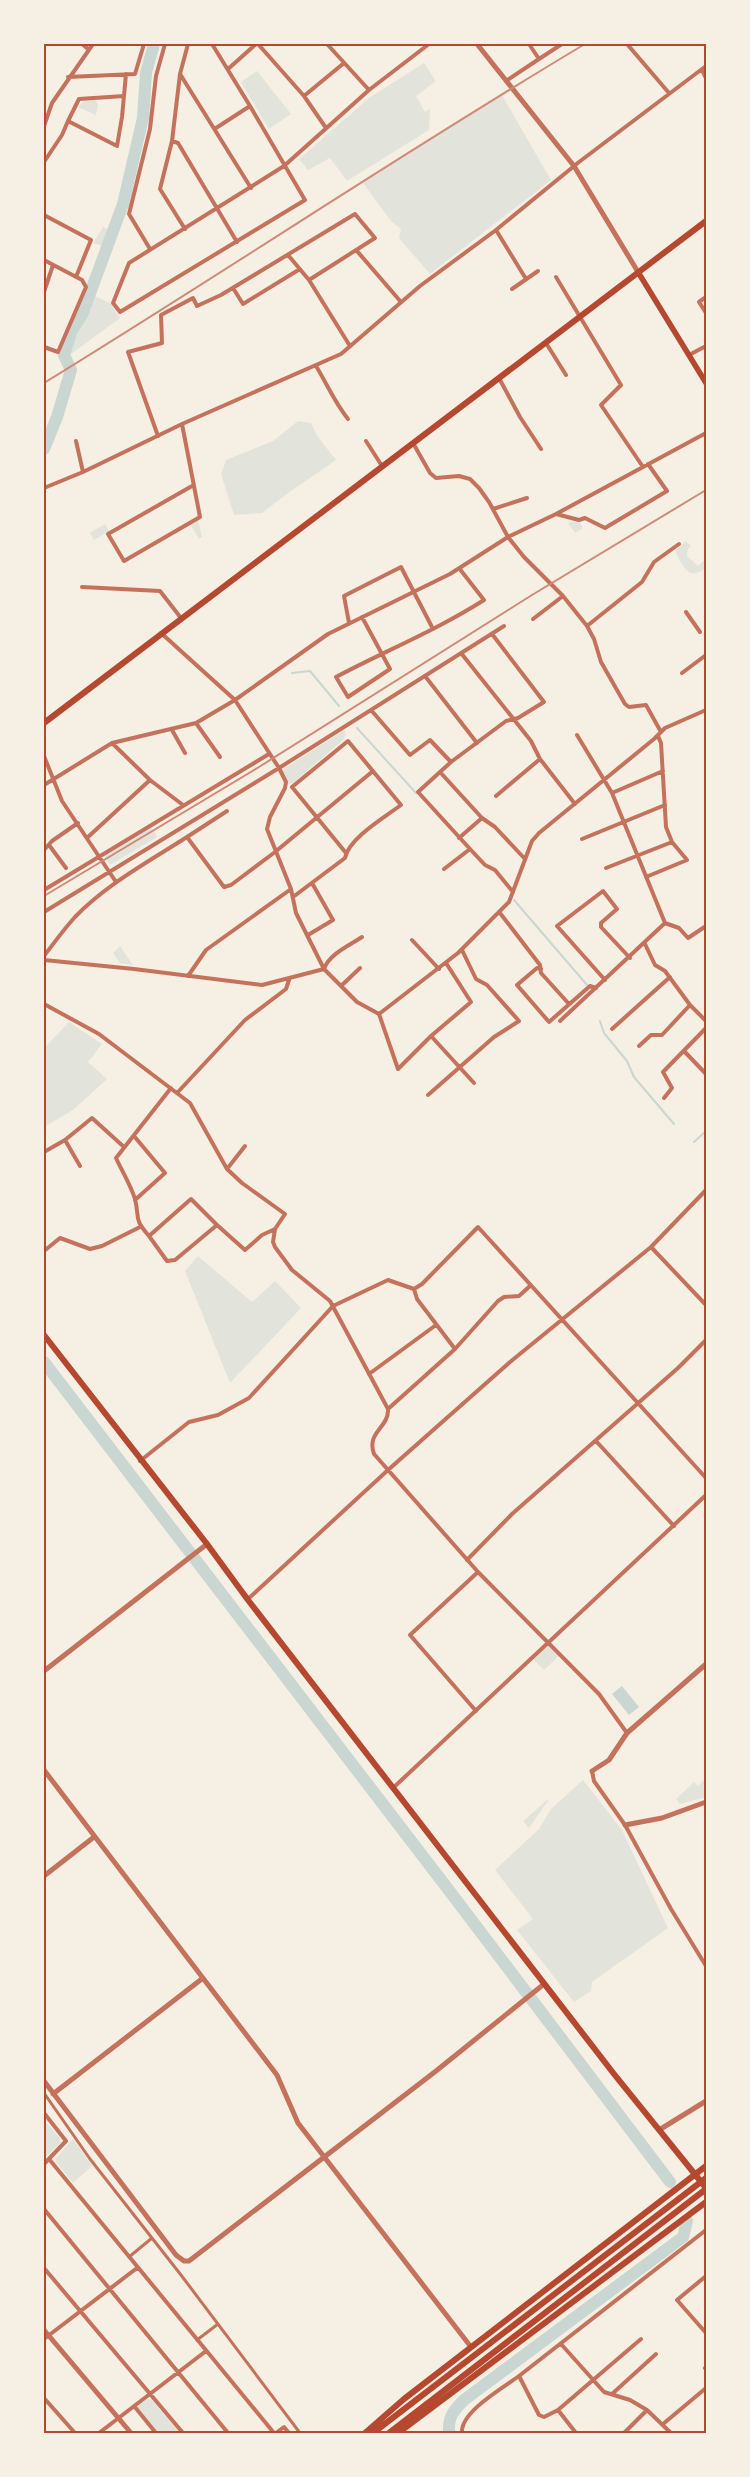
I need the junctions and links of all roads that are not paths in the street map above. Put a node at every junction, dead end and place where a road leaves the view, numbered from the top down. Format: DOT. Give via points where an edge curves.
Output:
graph roads {
  1 [pos="82,44"];
  2 [pos="93,44"];
  3 [pos="144,44"];
  4 [pos="165,44"];
  5 [pos="188,44"];
  6 [pos="212,44"];
  7 [pos="257,44"];
  8 [pos="327,44"];
  9 [pos="429,44"];
  10 [pos="477,44"];
  11 [pos="529,44"];
  12 [pos="562,44"];
  13 [pos="627,44"];
  14 [pos="88,50"];
  15 [pos="539,59"];
  16 [pos="344,63"];
  17 [pos="706,66"];
  18 [pos="228,69"];
  19 [pos="702,70"];
  20 [pos="126,74"];
  21 [pos="180,74"];
  22 [pos="68,77"];
  23 [pos="706,78"];
  24 [pos="506,81"];
  25 [pos="369,90"];
  26 [pos="669,93"];
  27 [pos="124,96"];
  28 [pos="304,96"];
  29 [pos="250,106"];
  30 [pos="68,121"];
  31 [pos="44,126"];
  32 [pos="216,128"];
  33 [pos="326,128"];
  34 [pos="172,141"];
  35 [pos="44,162"];
  36 [pos="284,166"];
  37 [pos="574,166"];
  38 [pos="251,188"];
  39 [pos="217,209"];
  40 [pos="44,215"];
  41 [pos="706,221"];
  42 [pos="185,229"];
  43 [pos="496,230"];
  44 [pos="237,242"];
  45 [pos="150,249"];
  46 [pos="357,251"];
  47 [pos="288,255"];
  48 [pos="44,260"];
  49 [pos="52,265"];
  50 [pos="300,269"];
  51 [pos="538,271"];
  52 [pos="638,272"];
  53 [pos="76,277"];
  54 [pos="556,277"];
  55 [pos="526,279"];
  56 [pos="309,280"];
  57 [pos="233,288"];
  58 [pos="512,288"];
  59 [pos="44,292"];
  60 [pos="706,297"];
  61 [pos="401,302"];
  62 [pos="706,313"];
  63 [pos="580,316"];
  64 [pos="546,342"];
  65 [pos="350,346"];
  66 [pos="706,346"];
  67 [pos="44,347"];
  68 [pos="690,355"];
  69 [pos="316,366"];
  70 [pos="566,375"];
  71 [pos="498,378"];
  72 [pos="706,383"];
  73 [pos="348,420"];
  74 [pos="182,424"];
  75 [pos="706,433"];
  76 [pos="158,436"];
  77 [pos="76,441"];
  78 [pos="366,441"];
  79 [pos="413,443"];
  80 [pos="541,449"];
  81 [pos="648,464"];
  82 [pos="382,466"];
  83 [pos="643,467"];
  84 [pos="83,472"];
  85 [pos="192,486"];
  86 [pos="44,488"];
  87 [pos="527,498"];
  88 [pos="493,510"];
  89 [pos="556,514"];
  90 [pos="508,537"];
  91 [pos="679,544"];
  92 [pos="459,568"];
  93 [pos="82,587"];
  94 [pos="414,592"];
  95 [pos="564,596"];
  96 [pos="686,612"];
  97 [pos="362,617"];
  98 [pos="181,618"];
  99 [pos="533,619"];
  100 [pos="349,623"];
  101 [pos="504,626"];
  102 [pos="587,626"];
  103 [pos="433,629"];
  104 [pos="700,632"];
  105 [pos="161,633"];
  106 [pos="492,634"];
  107 [pos="382,653"];
  108 [pos="461,653"];
  109 [pos="706,655"];
  110 [pos="682,673"];
  111 [pos="425,676"];
  112 [pos="235,700"];
  113 [pos="372,710"];
  114 [pos="706,710"];
  115 [pos="513,719"];
  116 [pos="44,723"];
  117 [pos="196,723"];
  118 [pos="172,730"];
  119 [pos="659,734"];
  120 [pos="577,735"];
  121 [pos="112,743"];
  122 [pos="477,743"];
  123 [pos="185,753"];
  124 [pos="269,754"];
  125 [pos="44,756"];
  126 [pos="220,758"];
  127 [pos="540,758"];
  128 [pos="451,762"];
  129 [pos="279,768"];
  130 [pos="373,771"];
  131 [pos="663,771"];
  132 [pos="440,772"];
  133 [pos="53,779"];
  134 [pos="150,780"];
  135 [pos="604,780"];
  136 [pos="44,785"];
  137 [pos="292,787"];
  138 [pos="285,788"];
  139 [pos="612,793"];
  140 [pos="496,796"];
  141 [pos="575,804"];
  142 [pos="183,805"];
  143 [pos="665,805"];
  144 [pos="227,811"];
  145 [pos="315,818"];
  146 [pos="482,818"];
  147 [pos="78,823"];
  148 [pos="624,823"];
  149 [pos="88,837"];
  150 [pos="186,837"];
  151 [pos="459,838"];
  152 [pos="582,839"];
  153 [pos="672,842"];
  154 [pos="49,845"];
  155 [pos="44,850"];
  156 [pos="470,850"];
  157 [pos="275,852"];
  158 [pos="346,853"];
  159 [pos="100,856"];
  160 [pos="637,856"];
  161 [pos="525,859"];
  162 [pos="66,868"];
  163 [pos="606,868"];
  164 [pos="444,869"];
  165 [pos="110,871"];
  166 [pos="646,877"];
  167 [pos="116,882"];
  168 [pos="312,883"];
  169 [pos="291,889"];
  170 [pos="44,890"];
  171 [pos="513,892"];
  172 [pos="293,897"];
  173 [pos="44,912"];
  174 [pos="500,913"];
  175 [pos="665,923"];
  176 [pos="706,926"];
  177 [pos="308,935"];
  178 [pos="362,937"];
  179 [pos="412,940"];
  180 [pos="645,944"];
  181 [pos="462,950"];
  182 [pos="44,956"];
  183 [pos="630,958"];
  184 [pos="44,960"];
  185 [pos="446,963"];
  186 [pos="360,968"];
  187 [pos="324,969"];
  188 [pos="438,969"];
  189 [pos="541,969"];
  190 [pos="188,976"];
  191 [pos="670,977"];
  192 [pos="289,980"];
  193 [pos="605,980"];
  194 [pos="341,986"];
  195 [pos="596,988"];
  196 [pos="44,1004"];
  197 [pos="569,1004"];
  198 [pos="690,1005"];
  199 [pos="379,1014"];
  200 [pos="560,1021"];
  201 [pos="706,1021"];
  202 [pos="706,1028"];
  203 [pos="612,1029"];
  204 [pos="431,1036"];
  205 [pos="639,1046"];
  206 [pos="684,1051"];
  207 [pos="459,1067"];
  208 [pos="706,1074"];
  209 [pos="474,1083"];
  210 [pos="171,1088"];
  211 [pos="177,1093"];
  212 [pos="428,1095"];
  213 [pos="664,1098"];
  214 [pos="134,1136"];
  215 [pos="65,1140"];
  216 [pos="246,1146"];
  217 [pos="124,1148"];
  218 [pos="44,1152"];
  219 [pos="80,1166"];
  220 [pos="227,1168"];
  221 [pos="706,1190"];
  222 [pos="135,1200"];
  223 [pos="216,1225"];
  224 [pos="140,1227"];
  225 [pos="275,1229"];
  226 [pos="148,1236"];
  227 [pos="651,1247"];
  228 [pos="44,1251"];
  229 [pos="531,1285"];
  230 [pos="414,1288"];
  231 [pos="333,1306"];
  232 [pos="706,1306"];
  233 [pos="562,1320"];
  234 [pos="436,1325"];
  235 [pos="44,1336"];
  236 [pos="706,1340"];
  237 [pos="455,1349"];
  238 [pos="369,1374"];
  239 [pos="638,1403"];
  240 [pos="388,1409"];
  241 [pos="596,1441"];
  242 [pos="140,1461"];
  243 [pos="388,1470"];
  244 [pos="706,1478"];
  245 [pos="706,1496"];
  246 [pos="674,1526"];
  247 [pos="207,1544"];
  248 [pos="467,1560"];
  249 [pos="478,1572"];
  250 [pos="248,1600"];
  251 [pos="549,1642"];
  252 [pos="706,1664"];
  253 [pos="44,1670"];
  254 [pos="476,1711"];
  255 [pos="628,1733"];
  256 [pos="44,1770"];
  257 [pos="592,1771"];
  258 [pos="393,1788"];
  259 [pos="706,1802"];
  260 [pos="625,1825"];
  261 [pos="94,1837"];
  262 [pos="44,1876"];
  263 [pos="706,1966"];
  264 [pos="203,1978"];
  265 [pos="544,1984"];
  266 [pos="44,2081"];
  267 [pos="44,2093"];
  268 [pos="53,2094"];
  269 [pos="706,2101"];
  270 [pos="44,2113"];
  271 [pos="46,2119"];
  272 [pos="659,2130"];
  273 [pos="324,2158"];
  274 [pos="49,2159"];
  275 [pos="44,2164"];
  276 [pos="706,2166"];
  277 [pos="696,2174"];
  278 [pos="706,2178"];
  279 [pos="706,2188"];
  280 [pos="706,2202"];
  281 [pos="44,2209"];
  282 [pos="706,2230"];
  283 [pos="152,2238"];
  284 [pos="129,2257"];
  285 [pos="44,2268"];
  286 [pos="137,2268"];
  287 [pos="706,2276"];
  288 [pos="110,2289"];
  289 [pos="80,2311"];
  290 [pos="218,2324"];
  291 [pos="44,2330"];
  292 [pos="706,2333"];
  293 [pos="46,2338"];
  294 [pos="641,2339"];
  295 [pos="197,2340"];
  296 [pos="561,2344"];
  297 [pos="471,2347"];
  298 [pos="206,2351"];
  299 [pos="656,2354"];
  300 [pos="178,2373"];
  301 [pos="519,2376"];
  302 [pos="593,2380"];
  303 [pos="706,2388"];
  304 [pos="150,2394"];
  305 [pos="612,2394"];
  306 [pos="44,2398"];
  307 [pos="134,2406"];
  308 [pos="558,2410"];
  309 [pos="647,2410"];
  310 [pos="118,2418"];
  311 [pos="663,2424"];
  312 [pos="75,2433"];
  313 [pos="99,2433"];
  314 [pos="131,2433"];
  315 [pos="156,2433"];
  316 [pos="182,2433"];
  317 [pos="228,2433"];
  318 [pos="275,2433"];
  319 [pos="289,2433"];
  320 [pos="300,2433"];
  321 [pos="365,2433"];
  322 [pos="373,2433"];
  323 [pos="389,2433"];
  324 [pos="398,2433"];
  325 [pos="462,2433"];
  326 [pos="576,2433"];
  327 [pos="624,2433"];
  328 [pos="671,2433"];
  1 -- 14 [label="street"];
  2 -- 14 [label="street"];
  3 -- 20 [label="street" via="135,74"];
  4 -- 45 [label="street" via="130,214"];
  5 -- 21 [label="street"];
  6 -- 18 [label="street"];
  7 -- 18 [label="street"];
  7 -- 28 [label="street"];
  8 -- 16 [label="street"];
  9 -- 25 [label="street"];
  10 -- 24 [label="street"];
  11 -- 15 [label="street"];
  12 -- 15 [label="street"];
  13 -- 26 [label="street"];
  14 -- 22 [label="street"];
  15 -- 24 [label="street"];
  16 -- 25 [label="street"];
  16 -- 28 [label="street"];
  17 -- 19 [label="street"];
  18 -- 29 [label="street"];
  19 -- 23 [label="street"];
  19 -- 26 [label="street"];
  20 -- 22 [label="street"];
  20 -- 27 [label="street"];
  21 -- 32 [label="street"];
  21 -- 34 [label="street"];
  22 -- 31 [label="street" via="52,103"];
  24 -- 37 [label="street"];
  25 -- 33 [label="street"];
  26 -- 37 [label="street"];
  27 -- 30 [label="street" via="79,99"];
  27 -- 30 [label="street" via="116,146"];
  28 -- 33 [label="street"];
  29 -- 32 [label="street"];
  29 -- 36 [label="street"];
  30 -- 35 [label="street"];
  32 -- 38 [label="street"];
  33 -- 36 [label="street"];
  34 -- 39 [label="street" via="178,143"];
  34 -- 42 [label="street" via="160,189"];
  36 -- 38 [label="street"];
  36 -- 44 [label="street" via="305,200"];
  37 -- 43 [label="street"];
  37 -- 52 [label="street"];
  38 -- 39 [label="street"];
  39 -- 42 [label="street"];
  39 -- 44 [label="street"];
  40 -- 53 [label="street" via="91,240"];
  41 -- 52 [label="main road"];
  42 -- 45 [label="street"];
  43 -- 55 [label="street"];
  43 -- 61 [label="street"];
  44 -- 45 [label="street" via="120,312 113,303 128,263"];
  46 -- 47 [label="street" via="375,238 355,214"];
  46 -- 56 [label="street"];
  46 -- 61 [label="street"];
  47 -- 50 [label="street"];
  47 -- 57 [label="street"];
  48 -- 49 [label="street"];
  49 -- 53 [label="street"];
  49 -- 59 [label="street"];
  50 -- 56 [label="street"];
  50 -- 57 [label="street" via="243,304"];
  51 -- 55 [label="street"];
  52 -- 63 [label="main road"];
  52 -- 68 [label="main road"];
  53 -- 67 [label="street" via="86,287 58,352"];
  54 -- 63 [label="street"];
  55 -- 58 [label="street"];
  56 -- 65 [label="street"];
  57 -- 76 [label="street" via="197,306 193,298 161,315 162,343 128,352"];
  60 -- 62 [label="street" via="700,302"];
  61 -- 65 [label="street"];
  63 -- 64 [label="main road"];
  63 -- 83 [label="street" via="621,385 602,406"];
  64 -- 70 [label="street"];
  64 -- 71 [label="main road"];
  65 -- 69 [label="street"];
  66 -- 68 [label="street"];
  68 -- 72 [label="main road"];
  69 -- 73 [label="street"];
  69 -- 74 [label="street"];
  71 -- 79 [label="main road"];
  71 -- 80 [label="street"];
  74 -- 76 [label="street"];
  74 -- 85 [label="street"];
  75 -- 81 [label="street"];
  76 -- 84 [label="street"];
  77 -- 84 [label="street"];
  78 -- 82 [label="street"];
  79 -- 82 [label="main road"];
  79 -- 88 [label="street" via="430,473 436,478 459,476 470,479"];
  81 -- 83 [label="street"];
  81 -- 89 [label="street" via="667,491 606,528 585,518 579,520"];
  82 -- 98 [label="main road"];
  83 -- 89 [label="street"];
  84 -- 86 [label="street"];
  85 -- 85 [label="street" via="200,517 124,561 108,534"];
  87 -- 88 [label="street"];
  88 -- 90 [label="street"];
  89 -- 90 [label="street"];
  90 -- 92 [label="street"];
  90 -- 95 [label="street"];
  91 -- 102 [label="street" via="654,562 642,582"];
  92 -- 94 [label="street"];
  92 -- 103 [label="street" via="484,600"];
  93 -- 98 [label="street" via="160,591"];
  94 -- 97 [label="street"];
  94 -- 100 [label="street" via="401,567 344,596"];
  94 -- 103 [label="street"];
  95 -- 99 [label="street"];
  95 -- 102 [label="street"];
  96 -- 104 [label="street"];
  97 -- 100 [label="street"];
  97 -- 107 [label="street"];
  98 -- 105 [label="main road"];
  100 -- 112 [label="street" via="328,634"];
  101 -- 106 [label="street"];
  102 -- 119 [label="street" via="601,662 625,704 629,707 646,704"];
  103 -- 107 [label="street"];
  105 -- 112 [label="street"];
  105 -- 116 [label="main road"];
  106 -- 108 [label="street"];
  106 -- 115 [label="street" via="544,702"];
  107 -- 107 [label="street" via="390,669 348,697 336,677"];
  108 -- 111 [label="street"];
  108 -- 115 [label="street"];
  109 -- 110 [label="street"];
  111 -- 113 [label="street"];
  111 -- 122 [label="street"];
  112 -- 117 [label="street"];
  112 -- 124 [label="street"];
  113 -- 128 [label="street" via="410,755 430,740"];
  113 -- 129 [label="street"];
  114 -- 119 [label="street" via="665,728"];
  115 -- 122 [label="street"];
  115 -- 127 [label="street"];
  117 -- 118 [label="street"];
  117 -- 126 [label="street"];
  118 -- 121 [label="street"];
  118 -- 123 [label="street"];
  119 -- 131 [label="street"];
  119 -- 135 [label="street"];
  120 -- 135 [label="street"];
  121 -- 133 [label="street"];
  121 -- 134 [label="street"];
  122 -- 128 [label="street"];
  124 -- 129 [label="street"];
  124 -- 142 [label="street"];
  125 -- 133 [label="street"];
  127 -- 140 [label="street"];
  127 -- 141 [label="street"];
  128 -- 132 [label="street"];
  129 -- 138 [label="street" via="286,782"];
  129 -- 165 [label="street"];
  130 -- 137 [label="street" via="348,741"];
  130 -- 145 [label="street"];
  130 -- 158 [label="street" via="401,804 358,838"];
  131 -- 139 [label="street"];
  131 -- 143 [label="street"];
  132 -- 146 [label="street"];
  132 -- 151 [label="street" via="418,792"];
  133 -- 136 [label="street"];
  133 -- 147 [label="street" via="62,801"];
  134 -- 142 [label="street"];
  134 -- 149 [label="street"];
  135 -- 139 [label="street"];
  135 -- 141 [label="street"];
  137 -- 138 [label="street"];
  137 -- 145 [label="street"];
  138 -- 157 [label="street" via="267,829"];
  139 -- 148 [label="street"];
  141 -- 161 [label="street" via="532,841"];
  142 -- 159 [label="street"];
  143 -- 148 [label="street"];
  143 -- 153 [label="street" via="666,827"];
  144 -- 150 [label="street"];
  145 -- 157 [label="street"];
  145 -- 158 [label="street"];
  146 -- 151 [label="street"];
  146 -- 161 [label="street"];
  147 -- 149 [label="street"];
  147 -- 154 [label="street"];
  148 -- 152 [label="street"];
  148 -- 160 [label="street"];
  149 -- 159 [label="street"];
  150 -- 157 [label="street" via="224,887"];
  150 -- 167 [label="street"];
  151 -- 156 [label="street"];
  153 -- 160 [label="street"];
  153 -- 166 [label="street" via="687,860"];
  154 -- 155 [label="street"];
  154 -- 162 [label="street"];
  156 -- 164 [label="street"];
  156 -- 171 [label="street" via="495,870"];
  157 -- 169 [label="street"];
  158 -- 168 [label="street"];
  159 -- 165 [label="street"];
  159 -- 170 [label="street"];
  160 -- 163 [label="street"];
  160 -- 166 [label="street"];
  161 -- 171 [label="street"];
  165 -- 167 [label="street"];
  165 -- 173 [label="street"];
  166 -- 175 [label="street"];
  167 -- 182 [label="street" via="75,918"];
  168 -- 172 [label="street"];
  168 -- 177 [label="street" via="333,920"];
  169 -- 172 [label="street"];
  169 -- 190 [label="street" via="206,950"];
  171 -- 174 [label="street" via="510,902"];
  172 -- 177 [label="street" via="296,913"];
  174 -- 181 [label="street"];
  174 -- 189 [label="street"];
  175 -- 176 [label="street" via="679,928 688,938"];
  175 -- 180 [label="street"];
  177 -- 187 [label="street"];
  178 -- 187 [label="street" via="335,955"];
  179 -- 188 [label="street"];
  180 -- 183 [label="street"];
  180 -- 191 [label="street" via="655,965"];
  181 -- 185 [label="street"];
  181 -- 207 [label="street" via="476,979 487,985 519,1022 494,1037"];
  183 -- 193 [label="street"];
  183 -- 193 [label="street" via="601,927 601,923 617,909 603,891 557,926"];
  184 -- 190 [label="street"];
  185 -- 188 [label="street"];
  185 -- 204 [label="street" via="471,1002"];
  186 -- 194 [label="street"];
  187 -- 192 [label="street"];
  187 -- 194 [label="street"];
  188 -- 199 [label="street"];
  189 -- 197 [label="street"];
  189 -- 197 [label="street" via="537,968 518,985 549,1022"];
  190 -- 192 [label="street" via="262,985"];
  191 -- 198 [label="street"];
  191 -- 203 [label="street"];
  192 -- 211 [label="street" via="286,989 245,1020"];
  193 -- 195 [label="street"];
  194 -- 199 [label="street" via="357,1002"];
  195 -- 197 [label="street" via="590,986"];
  195 -- 200 [label="street" via="579,1007"];
  196 -- 210 [label="street" via="99,1034"];
  198 -- 201 [label="street"];
  198 -- 205 [label="street" via="662,1035 651,1035"];
  199 -- 204 [label="street" via="398,1069"];
  202 -- 206 [label="street"];
  204 -- 207 [label="street"];
  206 -- 208 [label="street"];
  206 -- 213 [label="street" via="662,1072 672,1088"];
  207 -- 209 [label="street"];
  207 -- 212 [label="street"];
  210 -- 211 [label="street"];
  210 -- 214 [label="street"];
  211 -- 220 [label="street" via="196,1111"];
  214 -- 217 [label="street"];
  214 -- 222 [label="street" via="165,1173"];
  215 -- 217 [label="street" via="92,1118"];
  215 -- 218 [label="street"];
  215 -- 219 [label="street"];
  216 -- 220 [label="street"];
  217 -- 222 [label="street" via="116,1158"];
  220 -- 225 [label="street" via="285,1214"];
  221 -- 227 [label="street"];
  222 -- 224 [label="street" via="135,1215"];
  223 -- 225 [label="street" via="245,1250 262,1235"];
  223 -- 226 [label="street" via="191,1199"];
  223 -- 226 [label="street" via="175,1260 168,1261"];
  224 -- 226 [label="street"];
  224 -- 228 [label="street" via="90,1249 60,1238"];
  225 -- 231 [label="street" via="273,1242 285,1260"];
  227 -- 232 [label="street"];
  227 -- 233 [label="street"];
  229 -- 230 [label="street" via="478,1227 422,1284"];
  229 -- 233 [label="street"];
  229 -- 237 [label="street" via="518,1296 498,1301"];
  230 -- 231 [label="street" via="388,1280"];
  230 -- 234 [label="street" via="416,1299"];
  231 -- 238 [label="street"];
  231 -- 242 [label="street" via="249,1398 218,1415 189,1422"];
  233 -- 239 [label="street"];
  233 -- 243 [label="street"];
  234 -- 237 [label="street"];
  234 -- 238 [label="street"];
  235 -- 242 [label="main road"];
  236 -- 239 [label="street"];
  237 -- 240 [label="street"];
  238 -- 240 [label="street"];
  239 -- 241 [label="street"];
  239 -- 244 [label="street"];
  240 -- 243 [label="street" via="388,1417 371,1445 374,1454"];
  241 -- 246 [label="street"];
  241 -- 248 [label="street" via="508,1518"];
  242 -- 247 [label="main road"];
  243 -- 248 [label="street"];
  243 -- 250 [label="street"];
  245 -- 246 [label="street"];
  246 -- 251 [label="street"];
  247 -- 250 [label="main road"];
  247 -- 253 [label="street"];
  248 -- 249 [label="street"];
  249 -- 251 [label="street"];
  249 -- 254 [label="street" via="410,1635"];
  250 -- 258 [label="main road"];
  251 -- 254 [label="street"];
  251 -- 255 [label="street" via="599,1694"];
  252 -- 255 [label="street"];
  254 -- 258 [label="street"];
  255 -- 257 [label="street" via="609,1760"];
  256 -- 261 [label="street"];
  257 -- 260 [label="street" via="594,1781"];
  258 -- 265 [label="main road"];
  259 -- 260 [label="street" via="662,1818"];
  260 -- 263 [label="street"];
  261 -- 262 [label="street"];
  261 -- 264 [label="street"];
  264 -- 268 [label="street"];
  264 -- 273 [label="street" via="277,2075 298,2123"];
  265 -- 272 [label="main road"];
  265 -- 273 [label="street"];
  266 -- 268 [label="street"];
  267 -- 283 [label="street" via="90,2159"];
  268 -- 273 [label="street" via="184,2262"];
  269 -- 272 [label="street"];
  270 -- 271 [label="street"];
  271 -- 274 [label="street" via="66,2141"];
  272 -- 277 [label="main road"];
  273 -- 297 [label="street"];
  274 -- 275 [label="street"];
  274 -- 284 [label="street"];
  276 -- 277 [label="main road"];
  277 -- 279 [label="main road"];
  277 -- 297 [label="main road"];
  278 -- 322 [label="main road"];
  279 -- 323 [label="main road"];
  280 -- 324 [label="main road"];
  281 -- 288 [label="street"];
  282 -- 296 [label="street"];
  283 -- 284 [label="street"];
  283 -- 290 [label="street"];
  284 -- 286 [label="street"];
  285 -- 289 [label="street"];
  286 -- 288 [label="street"];
  286 -- 295 [label="street"];
  287 -- 292 [label="street" via="677,2300"];
  288 -- 289 [label="street"];
  288 -- 300 [label="street"];
  289 -- 293 [label="street"];
  289 -- 304 [label="street"];
  290 -- 295 [label="street"];
  290 -- 320 [label="street"];
  291 -- 293 [label="street"];
  293 -- 310 [label="street"];
  294 -- 302 [label="street"];
  295 -- 298 [label="street"];
  296 -- 301 [label="street"];
  296 -- 302 [label="street"];
  297 -- 321 [label="main road"];
  298 -- 300 [label="street"];
  298 -- 318 [label="street"];
  299 -- 305 [label="street"];
  300 -- 304 [label="street"];
  300 -- 317 [label="street"];
  301 -- 308 [label="street" via="539,2415"];
  301 -- 325 [label="street" via="470,2412 461,2427"];
  302 -- 305 [label="street" via="604,2392"];
  302 -- 308 [label="street"];
  303 -- 311 [label="street"];
  304 -- 307 [label="street"];
  304 -- 316 [label="street"];
  305 -- 309 [label="street"];
  306 -- 312 [label="street"];
  307 -- 310 [label="street"];
  307 -- 315 [label="street"];
  308 -- 326 [label="street"];
  309 -- 311 [label="street"];
  309 -- 327 [label="street"];
  310 -- 313 [label="street"];
  310 -- 314 [label="street"];
  311 -- 328 [label="street"];
  318 -- 319 [label="street" via="284,2427"];
}
